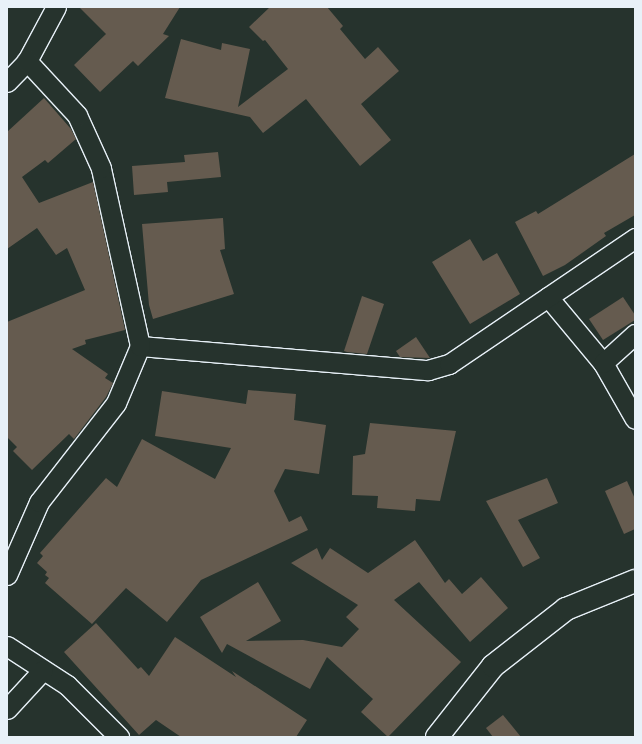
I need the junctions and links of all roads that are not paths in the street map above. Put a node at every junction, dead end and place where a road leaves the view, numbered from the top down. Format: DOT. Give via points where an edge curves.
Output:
graph roads {
  1 [pos="56,7"];
  2 [pos="27,61"];
  3 [pos="7,82"];
  4 [pos="635,238"];
  5 [pos="548,297"];
  6 [pos="635,334"];
  7 [pos="140,346"];
  8 [pos="603,363"];
  9 [pos="635,419"];
  10 [pos="7,575"];
  11 [pos="635,581"];
  12 [pos="7,646"];
  13 [pos="43,670"];
  14 [pos="7,710"];
  15 [pos="119,737"];
  16 [pos="437,737"];
  1 -- 2 [label="street"];
  2 -- 3 [label="street"];
  2 -- 7 [label="street" via="77,115 101,168"];
  4 -- 5 [label="street"];
  5 -- 7 [label="street" via="449,364 428,370"];
  5 -- 8 [label="street"];
  6 -- 8 [label="street"];
  7 -- 10 [label="street" via="116,403 39,502"];
  8 -- 9 [label="street"];
  11 -- 16 [label="street" via="566,609 494,666"];
  12 -- 13 [label="street"];
  13 -- 14 [label="street"];
  13 -- 15 [label="street" via="67,685"];
}
